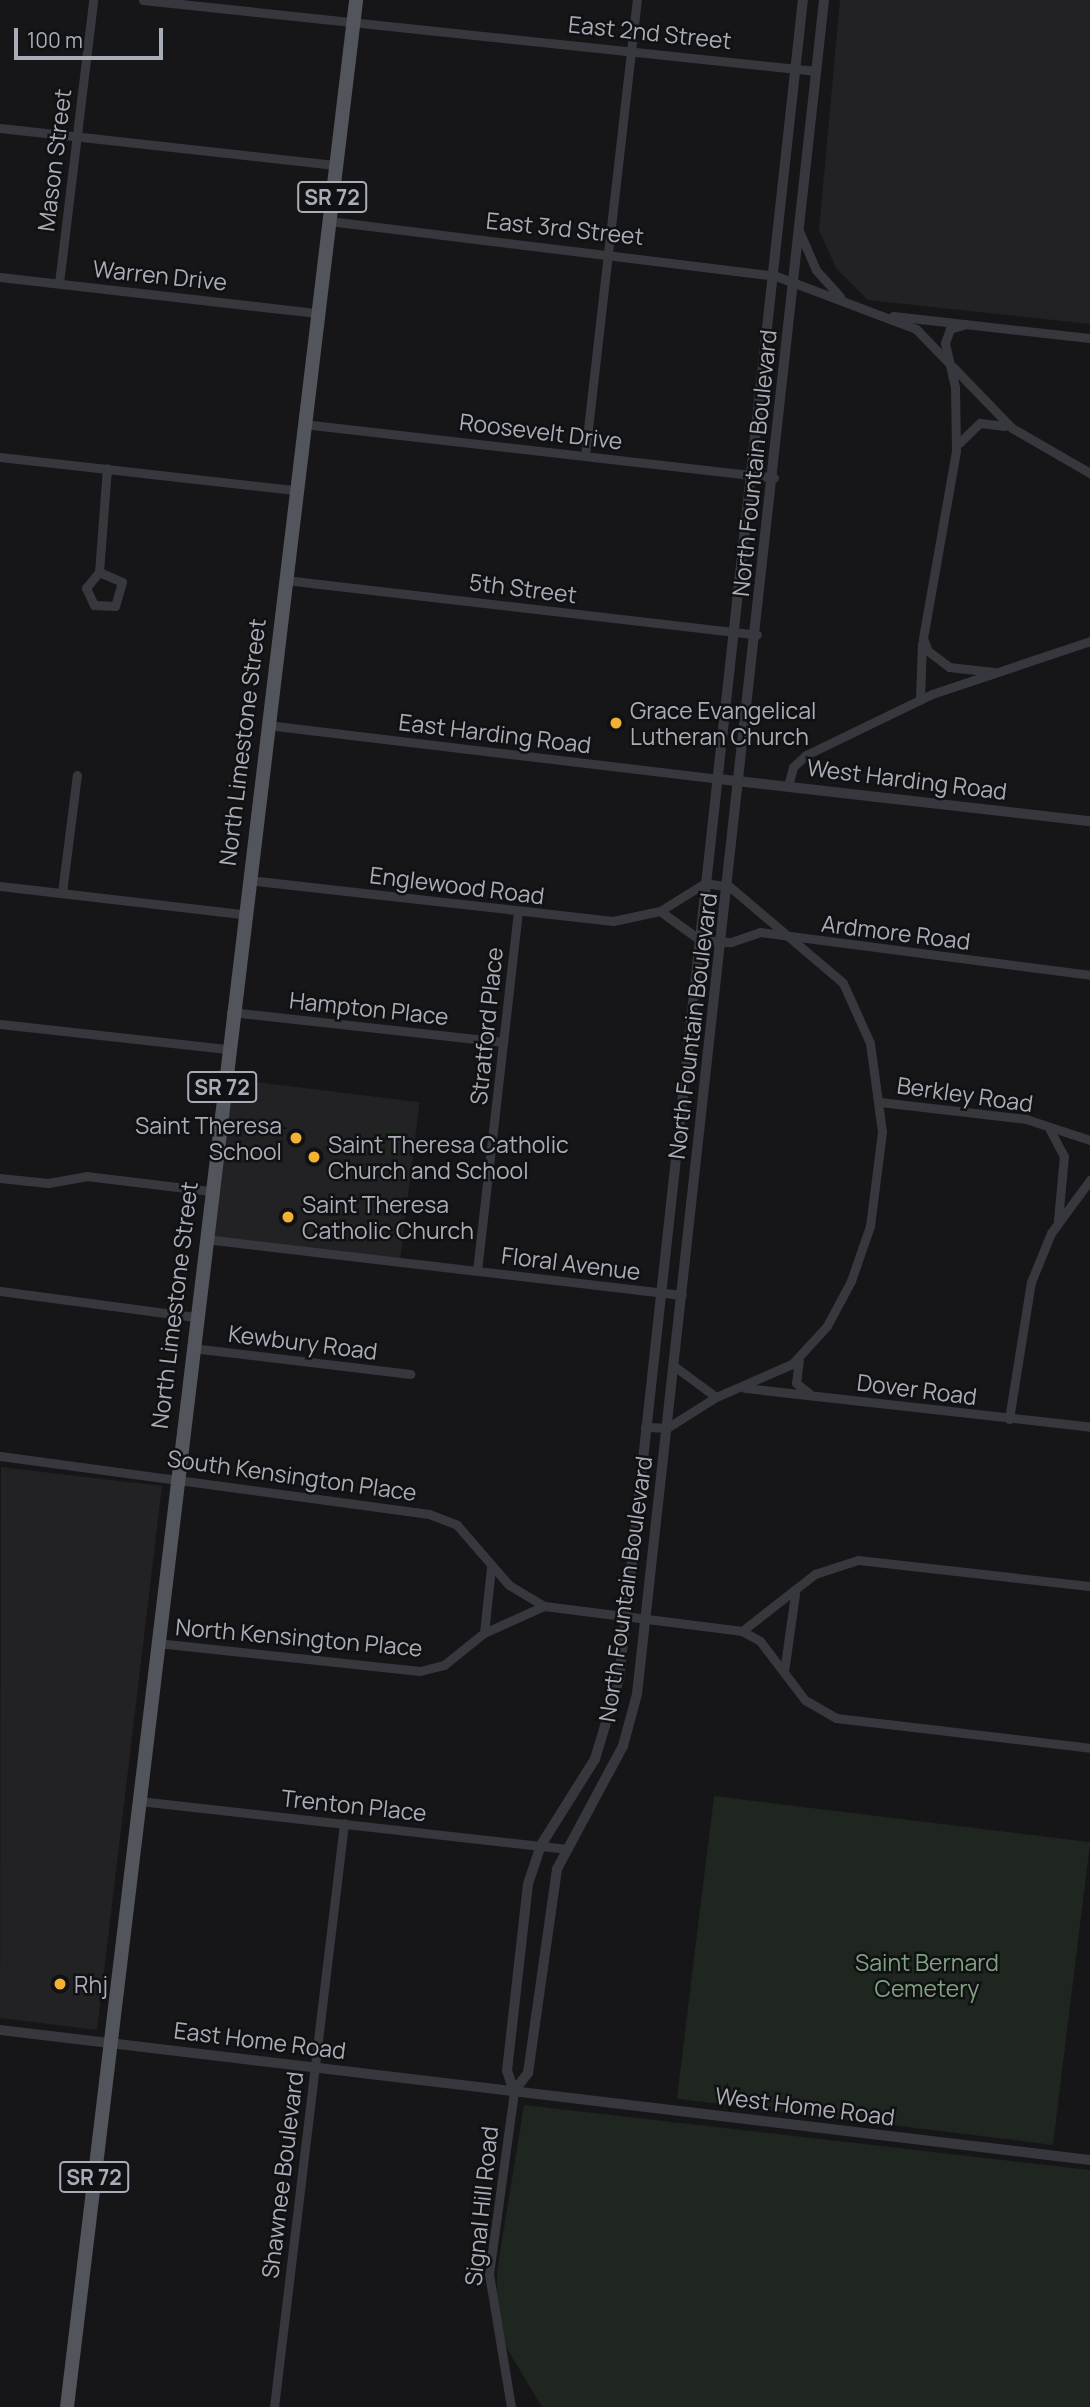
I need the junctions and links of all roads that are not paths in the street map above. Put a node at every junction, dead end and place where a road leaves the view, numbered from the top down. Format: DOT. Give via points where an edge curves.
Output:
graph roads {
  1 [pos="93,0"];
  2 [pos="143,0"];
  3 [pos="356,0"];
  4 [pos="637,0"];
  5 [pos="803,0"];
  6 [pos="824,0"];
  7 [pos="231,2"];
  8 [pos="354,18"];
  9 [pos="631,49"];
  10 [pos="795,69"];
  11 [pos="816,71"];
  12 [pos="0,128"];
  13 [pos="77,137"];
  14 [pos="335,165"];
  15 [pos="329,221"];
  16 [pos="800,232"];
  17 [pos="607,251"];
  18 [pos="0,276"];
  19 [pos="776,276"];
  20 [pos="60,283"];
  21 [pos="794,285"];
  22 [pos="844,300"];
  23 [pos="317,313"];
  24 [pos="877,314"];
  25 [pos="967,324"];
  26 [pos="1090,338"];
  27 [pos="949,360"];
  28 [pos="303,424"];
  29 [pos="1012,428"];
  30 [pos="956,451"];
  31 [pos="585,455"];
  32 [pos="0,457"];
  33 [pos="107,468"];
  34 [pos="1090,473"];
  35 [pos="753,476"];
  36 [pos="774,478"];
  37 [pos="295,490"];
  38 [pos="99,572"];
  39 [pos="285,580"];
  40 [pos="737,632"];
  41 [pos="757,635"];
  42 [pos="923,638"];
  43 [pos="1090,641"];
  44 [pos="994,673"];
  45 [pos="920,700"];
  46 [pos="267,725"];
  47 [pos="76,775"];
  48 [pos="719,779"];
  49 [pos="741,781"];
  50 [pos="788,786"];
  51 [pos="1090,821"];
  52 [pos="248,880"];
  53 [pos="705,883"];
  54 [pos="0,886"];
  55 [pos="730,887"];
  56 [pos="62,893"];
  57 [pos="518,911"];
  58 [pos="660,911"];
  59 [pos="243,914"];
  60 [pos="789,937"];
  61 [pos="700,940"];
  62 [pos="724,943"];
  63 [pos="1090,973"];
  64 [pos="231,1012"];
  65 [pos="0,1024"];
  66 [pos="503,1042"];
  67 [pos="227,1049"];
  68 [pos="880,1102"];
  69 [pos="1045,1125"];
  70 [pos="1090,1140"];
  71 [pos="0,1178"];
  72 [pos="1090,1180"];
  73 [pos="210,1191"];
  74 [pos="1056,1225"];
  75 [pos="205,1239"];
  76 [pos="477,1271"];
  77 [pos="0,1290"];
  78 [pos="658,1292"];
  79 [pos="682,1295"];
  80 [pos="195,1317"];
  81 [pos="192,1348"];
  82 [pos="800,1357"];
  83 [pos="674,1366"];
  84 [pos="410,1374"];
  85 [pos="740,1388"];
  86 [pos="814,1395"];
  87 [pos="716,1397"];
  88 [pos="1009,1419"];
  89 [pos="645,1427"];
  90 [pos="1090,1427"];
  91 [pos="667,1428"];
  92 [pos="0,1456"];
  93 [pos="176,1483"];
  94 [pos="492,1567"];
  95 [pos="1090,1586"];
  96 [pos="795,1593"];
  97 [pos="544,1606"];
  98 [pos="625,1616"];
  99 [pos="646,1618"];
  100 [pos="742,1631"];
  101 [pos="484,1633"];
  102 [pos="157,1643"];
  103 [pos="784,1672"];
  104 [pos="1090,1748"];
  105 [pos="139,1801"];
  106 [pos="344,1823"];
  107 [pos="541,1845"];
  108 [pos="565,1849"];
  109 [pos="0,2030"];
  110 [pos="110,2043"];
  111 [pos="314,2067"];
  112 [pos="514,2091"];
  113 [pos="1090,2160"];
  114 [pos="67,2407"];
  115 [pos="274,2407"];
  116 [pos="511,2407"];
  1 -- 13 [label="street, Mason Street"];
  2 -- 7 [label="street, East 2nd Street"];
  3 -- 8 [label="main road, North Limestone Street / SR 72"];
  4 -- 9 [label="street"];
  5 -- 10 [label="street, North Fountain Boulevard"];
  6 -- 11 [label="street, North Fountain Boulevard"];
  7 -- 8 [label="street, East 2nd Street"];
  8 -- 9 [label="street, East 2nd Street"];
  8 -- 14 [label="main road, North Limestone Street / SR 72"];
  9 -- 10 [label="street, East 2nd Street"];
  9 -- 17 [label="street"];
  10 -- 11 [label="street, East 2nd Street"];
  10 -- 19 [label="street, North Fountain Boulevard"];
  11 -- 16 [label="street, North Fountain Boulevard"];
  12 -- 13 [label="street"];
  13 -- 14 [label="street"];
  13 -- 20 [label="street, Mason Street"];
  14 -- 15 [label="main road, North Limestone Street / SR 72"];
  15 -- 17 [label="street, East 3rd Street"];
  15 -- 23 [label="main road, North Limestone Street / SR 72"];
  16 -- 21 [label="street, North Fountain Boulevard"];
  16 -- 22 [label="street" via="817,270"];
  17 -- 19 [label="street, East 3rd Street"];
  17 -- 31 [label="street"];
  18 -- 20 [label="street, Warren Drive"];
  19 -- 21 [label="street, East 3rd Street"];
  19 -- 35 [label="street, North Fountain Boulevard"];
  20 -- 23 [label="street, Warren Drive"];
  21 -- 22 [label="street, East 3rd Street"];
  21 -- 36 [label="street, North Fountain Boulevard"];
  22 -- 24 [label="street, East 3rd Street"];
  23 -- 28 [label="main road, North Limestone Street / SR 72"];
  24 -- 25 [label="street"];
  24 -- 27 [label="street" via="916,329"];
  25 -- 26 [label="street"];
  25 -- 27 [label="street" via="947,335"];
  27 -- 29 [label="street"];
  27 -- 30 [label="street"];
  28 -- 31 [label="street, Roosevelt Drive"];
  28 -- 37 [label="main road, North Limestone Street / SR 72"];
  29 -- 30 [label="street" via="980,423 964,432"];
  29 -- 34 [label="street"];
  30 -- 42 [label="street"];
  31 -- 35 [label="street, Roosevelt Drive"];
  32 -- 33 [label="street"];
  33 -- 37 [label="street"];
  33 -- 38 [label="street"];
  35 -- 36 [label="street, Roosevelt Drive"];
  35 -- 40 [label="street, North Fountain Boulevard"];
  36 -- 41 [label="street, North Fountain Boulevard"];
  37 -- 39 [label="main road, North Limestone Street / SR 72"];
  38 -- 38 [label="street" via="87,594 94,605 115,606 122,582"];
  39 -- 40 [label="street, 5th Street"];
  39 -- 46 [label="main road, North Limestone Street / SR 72"];
  40 -- 41 [label="street, 5th Street"];
  40 -- 48 [label="street, North Fountain Boulevard"];
  41 -- 49 [label="street, North Fountain Boulevard"];
  42 -- 44 [label="street" via="928,651 949,667"];
  42 -- 45 [label="street"];
  43 -- 44 [label="street"];
  44 -- 45 [label="street"];
  45 -- 50 [label="street" via="806,755 793,767"];
  46 -- 48 [label="street, East Harding Road"];
  46 -- 52 [label="main road, North Limestone Street / SR 72"];
  47 -- 56 [label="street"];
  48 -- 49 [label="street, West Harding Road"];
  48 -- 53 [label="street, North Fountain Boulevard"];
  49 -- 50 [label="street, West Harding Road"];
  49 -- 55 [label="street, North Fountain Boulevard"];
  50 -- 51 [label="street, West Harding Road"];
  52 -- 57 [label="street, Englewood Road"];
  52 -- 59 [label="main road, North Limestone Street / SR 72"];
  53 -- 55 [label="street"];
  53 -- 58 [label="street, Englewood Road"];
  53 -- 61 [label="street, North Fountain Boulevard"];
  54 -- 56 [label="street"];
  55 -- 60 [label="street"];
  55 -- 62 [label="street, North Fountain Boulevard"];
  56 -- 59 [label="street"];
  57 -- 58 [label="street, Englewood Road" via="613,921"];
  57 -- 66 [label="street, Stratford Place"];
  58 -- 61 [label="street"];
  59 -- 64 [label="main road, North Limestone Street / SR 72"];
  60 -- 62 [label="street, Ardmore Road" via="760,932"];
  60 -- 63 [label="street, Ardmore Road"];
  60 -- 68 [label="street" via="843,983 870,1043"];
  61 -- 62 [label="street, Ardmore Road"];
  61 -- 78 [label="street, North Fountain Boulevard"];
  62 -- 79 [label="street, North Fountain Boulevard"];
  64 -- 66 [label="street, Hampton Place"];
  64 -- 67 [label="main road, North Limestone Street / SR 72"];
  65 -- 67 [label="street"];
  66 -- 76 [label="street, Stratford Place"];
  67 -- 73 [label="main road, North Limestone Street / SR 72"];
  68 -- 69 [label="street, Berkley Road"];
  68 -- 82 [label="street" via="877,1186 862,1252 841,1303"];
  69 -- 70 [label="street, Berkley Road"];
  69 -- 74 [label="street, Berkley Road" via="1064,1156"];
  71 -- 73 [label="street" via="48,1182 86,1176"];
  72 -- 74 [label="street"];
  73 -- 75 [label="main road, North Limestone Street / SR 72"];
  74 -- 88 [label="street" via="1024,1306"];
  75 -- 76 [label="street, Floral Avenue"];
  75 -- 80 [label="main road, North Limestone Street / SR 72"];
  76 -- 78 [label="street, Floral Avenue"];
  77 -- 80 [label="street"];
  78 -- 79 [label="street, Floral Avenue"];
  78 -- 89 [label="street, North Fountain Boulevard"];
  79 -- 83 [label="street, North Fountain Boulevard"];
  80 -- 81 [label="main road, North Limestone Street / SR 72"];
  81 -- 84 [label="street, Kewbury Road"];
  81 -- 93 [label="main road, North Limestone Street / SR 72"];
  82 -- 85 [label="street"];
  82 -- 86 [label="street" via="796,1383"];
  83 -- 87 [label="street"];
  83 -- 91 [label="street, North Fountain Boulevard"];
  85 -- 86 [label="street, Dover Road"];
  85 -- 87 [label="street"];
  86 -- 88 [label="street, Dover Road"];
  87 -- 91 [label="street"];
  88 -- 90 [label="street, Dover Road"];
  89 -- 91 [label="street"];
  89 -- 98 [label="street, North Fountain Boulevard"];
  91 -- 99 [label="street, North Fountain Boulevard"];
  92 -- 93 [label="street, South Kensington Place"];
  93 -- 94 [label="street, South Kensington Place" via="429,1514 457,1525"];
  93 -- 102 [label="main road, North Limestone Street / SR 72"];
  94 -- 97 [label="street, South Kensington Place"];
  94 -- 101 [label="street"];
  95 -- 96 [label="street" via="858,1560 816,1574"];
  96 -- 100 [label="street"];
  96 -- 103 [label="street"];
  97 -- 98 [label="street"];
  97 -- 101 [label="street, North Kensington Place"];
  98 -- 99 [label="street"];
  98 -- 107 [label="street, North Fountain Boulevard" via="614,1706 595,1759"];
  99 -- 100 [label="street"];
  99 -- 108 [label="street, North Fountain Boulevard" via="623,1746"];
  100 -- 103 [label="street" via="760,1642"];
  101 -- 102 [label="street, North Kensington Place" via="450,1661 420,1671"];
  102 -- 105 [label="main road, North Limestone Street / SR 72"];
  103 -- 104 [label="street" via="805,1700 836,1718"];
  105 -- 106 [label="street, Trenton Place"];
  105 -- 110 [label="main road, North Limestone Street / SR 72"];
  106 -- 107 [label="street, Trenton Place"];
  106 -- 111 [label="street, Shawnee Boulevard"];
  107 -- 108 [label="street, Trenton Place"];
  107 -- 112 [label="street, North Fountain Boulevard" via="518,1955 507,2071"];
  108 -- 112 [label="street, North Fountain Boulevard" via="552,1891 528,2073"];
  109 -- 110 [label="street, East Home Road"];
  110 -- 111 [label="street, East Home Road"];
  110 -- 114 [label="main road, North Limestone Street / SR 72"];
  111 -- 112 [label="street, East Home Road"];
  111 -- 115 [label="street, Shawnee Boulevard"];
  112 -- 113 [label="street, West Home Road"];
  112 -- 116 [label="street, Signal Hill Road" via="489,2274"];
}
